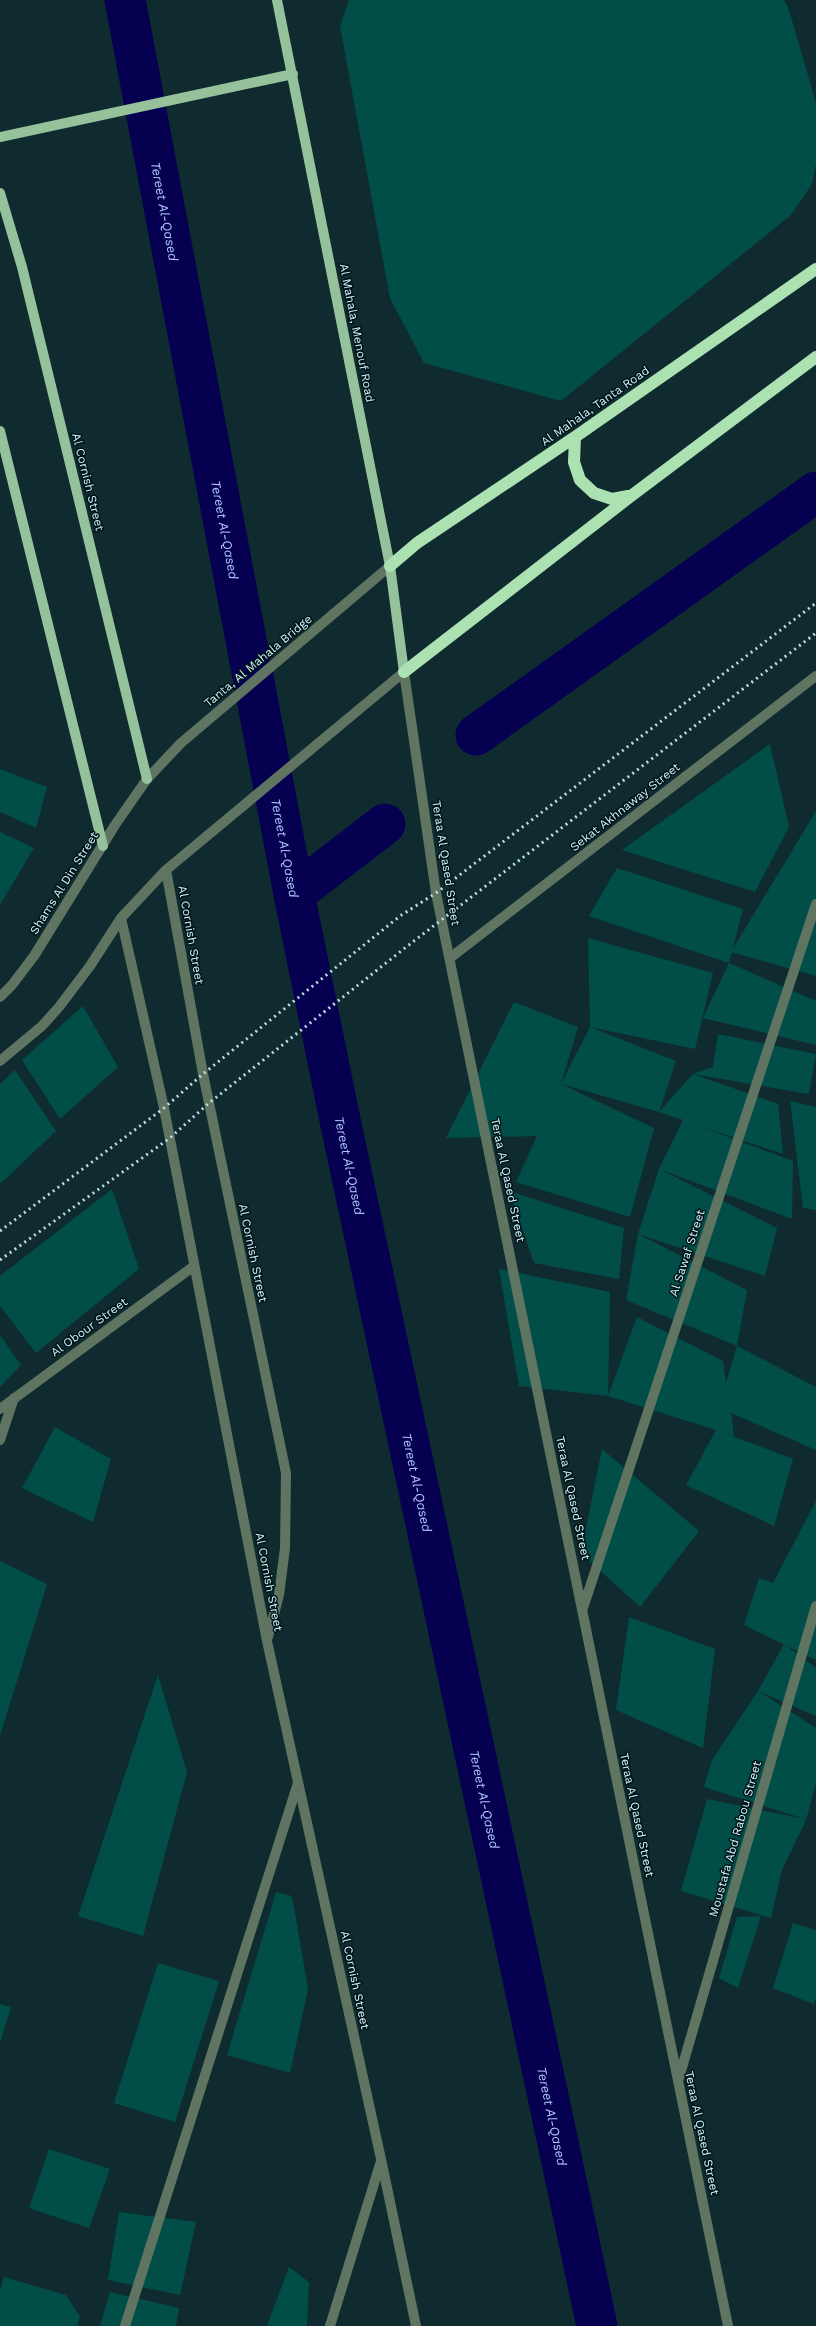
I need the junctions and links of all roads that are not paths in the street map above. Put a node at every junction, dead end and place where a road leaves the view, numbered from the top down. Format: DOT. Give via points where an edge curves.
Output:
graph roads {
  1 [pos="278,0"];
  2 [pos="293,74"];
  3 [pos="0,137"];
  4 [pos="0,192"];
  5 [pos="816,269"];
  6 [pos="816,357"];
  7 [pos="0,430"];
  8 [pos="575,436"];
  9 [pos="630,496"];
  10 [pos="390,566"];
  11 [pos="404,672"];
  12 [pos="816,676"];
  13 [pos="147,780"];
  14 [pos="103,846"];
  15 [pos="166,870"];
  16 [pos="816,904"];
  17 [pos="121,918"];
  18 [pos="450,958"];
  19 [pos="0,997"];
  20 [pos="0,1061"];
  21 [pos="194,1266"];
  22 [pos="14,1398"];
  23 [pos="0,1409"];
  24 [pos="0,1440"];
  25 [pos="816,1606"];
  26 [pos="582,1610"];
  27 [pos="267,1641"];
  28 [pos="298,1782"];
  29 [pos="678,2080"];
  30 [pos="381,2159"];
  31 [pos="125,2326"];
  32 [pos="330,2326"];
  33 [pos="416,2326"];
  34 [pos="728,2326"];
  1 -- 2 [label="main road, Al Mahala, Menouf Road"];
  2 -- 3 [label="main road"];
  2 -- 10 [label="main road, Al Mahala, Menouf Road"];
  4 -- 13 [label="main road, Al Cornish Street" via="22,267"];
  5 -- 8 [label="highway, Al Mahala, Tanta Road"];
  6 -- 9 [label="highway"];
  7 -- 14 [label="main road"];
  8 -- 9 [label="highway" via="574,462 580,480 594,493 612,499"];
  8 -- 10 [label="highway, Al Mahala, Tanta Road" via="417,543"];
  9 -- 11 [label="highway"];
  10 -- 11 [label="main road, Al Mahala, Menouf Road"];
  10 -- 13 [label="street, Tanta, Al Mahala Bridge" via="181,743"];
  11 -- 15 [label="street" via="350,720"];
  11 -- 18 [label="street, Teraa Al Qased Street" via="436,893"];
  12 -- 18 [label="street, Sekat Akhnaway Street"];
  13 -- 14 [label="street, Shams Al Din Street"];
  14 -- 19 [label="street, Shams Al Din Street" via="34,956"];
  15 -- 17 [label="street"];
  15 -- 27 [label="street, Al Cornish Street" via="203,1074 286,1473 285,1548 279,1595"];
  16 -- 26 [label="street, Al Sawaf Street"];
  17 -- 20 [label="street" via="90,966 59,1007 42,1026"];
  17 -- 21 [label="street, Al Cornish Street" via="164,1108"];
  18 -- 26 [label="street, Teraa Al Qased Street"];
  21 -- 22 [label="street, Al Obour Street"];
  21 -- 27 [label="street, Al Cornish Street"];
  22 -- 23 [label="street, Al Obour Street"];
  22 -- 24 [label="street"];
  25 -- 29 [label="street, Moustafa Abd Rabou Street"];
  26 -- 29 [label="street, Teraa Al Qased Street"];
  27 -- 28 [label="street, Al Cornish Street"];
  28 -- 30 [label="street, Al Cornish Street"];
  28 -- 31 [label="street"];
  29 -- 34 [label="street, Teraa Al Qased Street"];
  30 -- 32 [label="street"];
  30 -- 33 [label="street, Al Cornish Street"];
}
